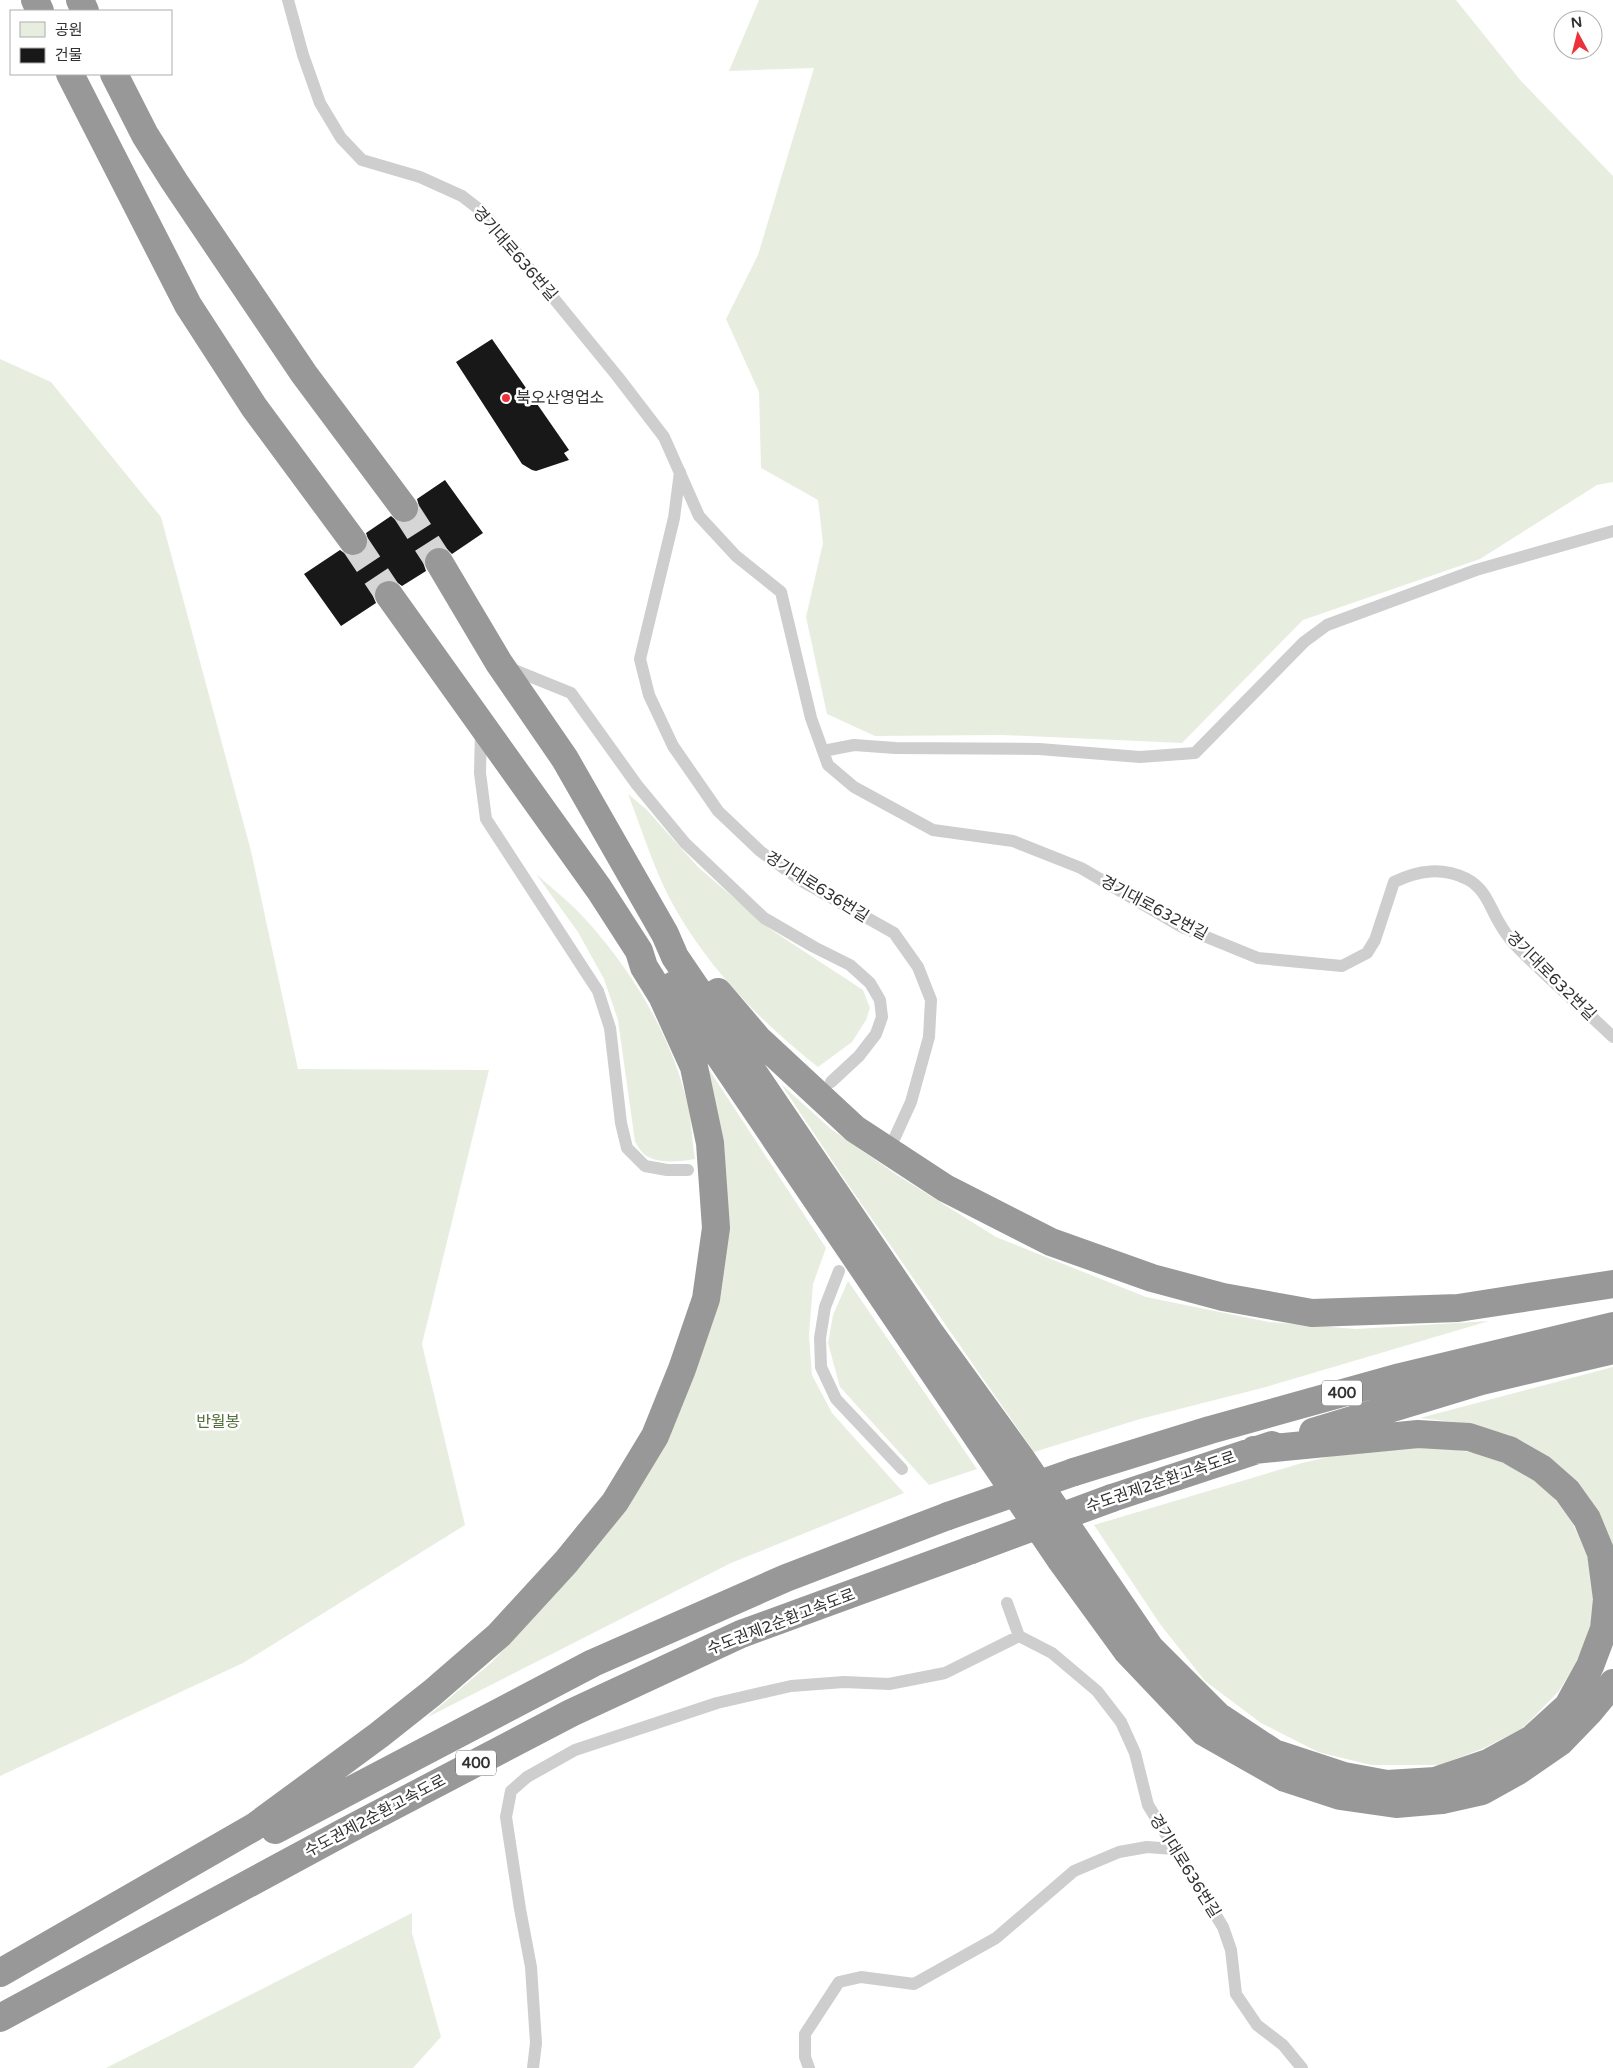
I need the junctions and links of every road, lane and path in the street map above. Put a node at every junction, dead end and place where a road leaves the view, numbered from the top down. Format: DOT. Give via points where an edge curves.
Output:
graph roads {
  1 [pos="288,0"];
  2 [pos="71,75"];
  3 [pos="76,75"];
  4 [pos="115,75"];
  5 [pos="86,103"];
  6 [pos="680,472"];
  7 [pos="404,508"];
  8 [pos="1613,531"];
  9 [pos="353,541"];
  10 [pos="439,562"];
  11 [pos="389,595"];
  12 [pos="499,663"];
  13 [pos="481,722"];
  14 [pos="823,751"];
  15 [pos="854,787"];
  16 [pos="665,934"];
  17 [pos="639,951"];
  18 [pos="1613,1037"];
  19 [pos="831,1082"];
  20 [pos="894,1137"];
  21 [pos="688,1170"];
  22 [pos="839,1271"];
  23 [pos="1613,1284"];
  24 [pos="1613,1326"];
  25 [pos="1613,1350"];
  26 [pos="1254,1450"];
  27 [pos="902,1468"];
  28 [pos="1007,1603"];
  29 [pos="1019,1636"];
  30 [pos="1613,1683"];
  31 [pos="1174,1849"];
  32 [pos="0,1973"];
  33 [pos="0,1984"];
  34 [pos="0,2018"];
  35 [pos="532,2068"];
  36 [pos="809,2068"];
  37 [pos="1302,2068"];
  1 -- 6 [label="lane, 경기대로636번길" via="320,103 341,138 362,160 420,177 462,196 484,213 664,437"];
  2 -- 5 [label="highway"];
  3 -- 5 [label="highway"];
  4 -- 7 [label="highway" via="145,135 174,181 304,374"];
  5 -- 9 [label="highway" via="188,305 254,407"];
  6 -- 14 [label="lane, 경기대로636번길" via="699,516 736,556 781,592 811,718"];
  6 -- 20 [label="lane, 경기대로636번길" via="674,518 640,659 649,695 672,746 718,811 760,852 800,880 894,933 918,967 930,1000 929,1037 911,1102"];
  8 -- 14 [label="lane" via="1476,570 1327,625 1304,642 1195,754 1140,757 1039,749 854,745"];
  10 -- 12 [label="highway"];
  11 -- 13 [label="highway"];
  12 -- 16 [label="highway" via="565,759"];
  12 -- 19 [label="lane" via="571,693 637,785 685,843 764,918 850,965 870,983 880,1000 882,1017 876,1034 859,1056"];
  13 -- 17 [label="highway"];
  13 -- 21 [label="lane" via="480,773 486,819 598,991 610,1028 627,1148 645,1166"];
  14 -- 15 [label="lane, 경기대로636번길" via="828,765"];
  15 -- 18 [label="lane, 경기대로632번길" via="933,830 1013,841 1080,868 1182,927 1258,958 1342,966 1367,953 1376,940 1394,882 1434,870 1449,872 1469,880 1488,899 1500,924 1520,950"];
  16 -- 23 [label="highway" via="683,949 758,1039 855,1129 945,1188 1051,1242 1152,1278 1223,1297 1312,1313 1458,1308"];
  16 -- 26 [label="highway" via="675,957 930,1334 1020,1456 1150,1648 1218,1716 1274,1753 1344,1776 1388,1784 1435,1781 1488,1763 1532,1739 1568,1706 1590,1666 1604,1629 1607,1600 1601,1554 1587,1519 1566,1491 1542,1469 1509,1450 1460,1436 1418,1434"];
  17 -- 30 [label="highway" via="654,961 994,1464 1110,1628 1127,1651 1204,1732 1285,1778 1340,1796 1396,1804 1442,1800 1482,1791 1518,1771 1560,1742"];
  17 -- 32 [label="highway" via="694,1066 710,1143 716,1228 706,1299 682,1369 655,1436 615,1502 566,1562 499,1635 379,1735 254,1827"];
  22 -- 27 [label="lane" via="825,1307 820,1338 821,1368 836,1399"];
  24 -- 33 [label="highway, 수도권제2순환고속도로 / 400, bridge" via="1400,1377 1210,1430 1074,1472 786,1578 593,1663 311,1809"];
  25 -- 26 [label="highway, 수도권제2순환고속도로 / 400" via="1481,1381"];
  26 -- 34 [label="highway, 수도권제2순환고속도로 / 400, bridge" via="1112,1498 741,1634 571,1713"];
  28 -- 29 [label="lane"];
  29 -- 31 [label="lane, 경기대로636번길" via="1052,1653 1097,1690 1121,1722 1136,1753 1148,1806"];
  29 -- 35 [label="lane" via="945,1673 889,1684 844,1682 791,1686 717,1703 575,1750 527,1777 511,1791 506,1817 531,1967 536,2043"];
  31 -- 36 [label="lane" via="1147,1847 1120,1852 1074,1871 996,1938 914,1984 861,1977 839,1982 805,2034 805,2057"];
  31 -- 37 [label="lane, 경기대로636번길" via="1223,1927 1231,1950 1236,1994 1257,2025 1283,2046"];
}
